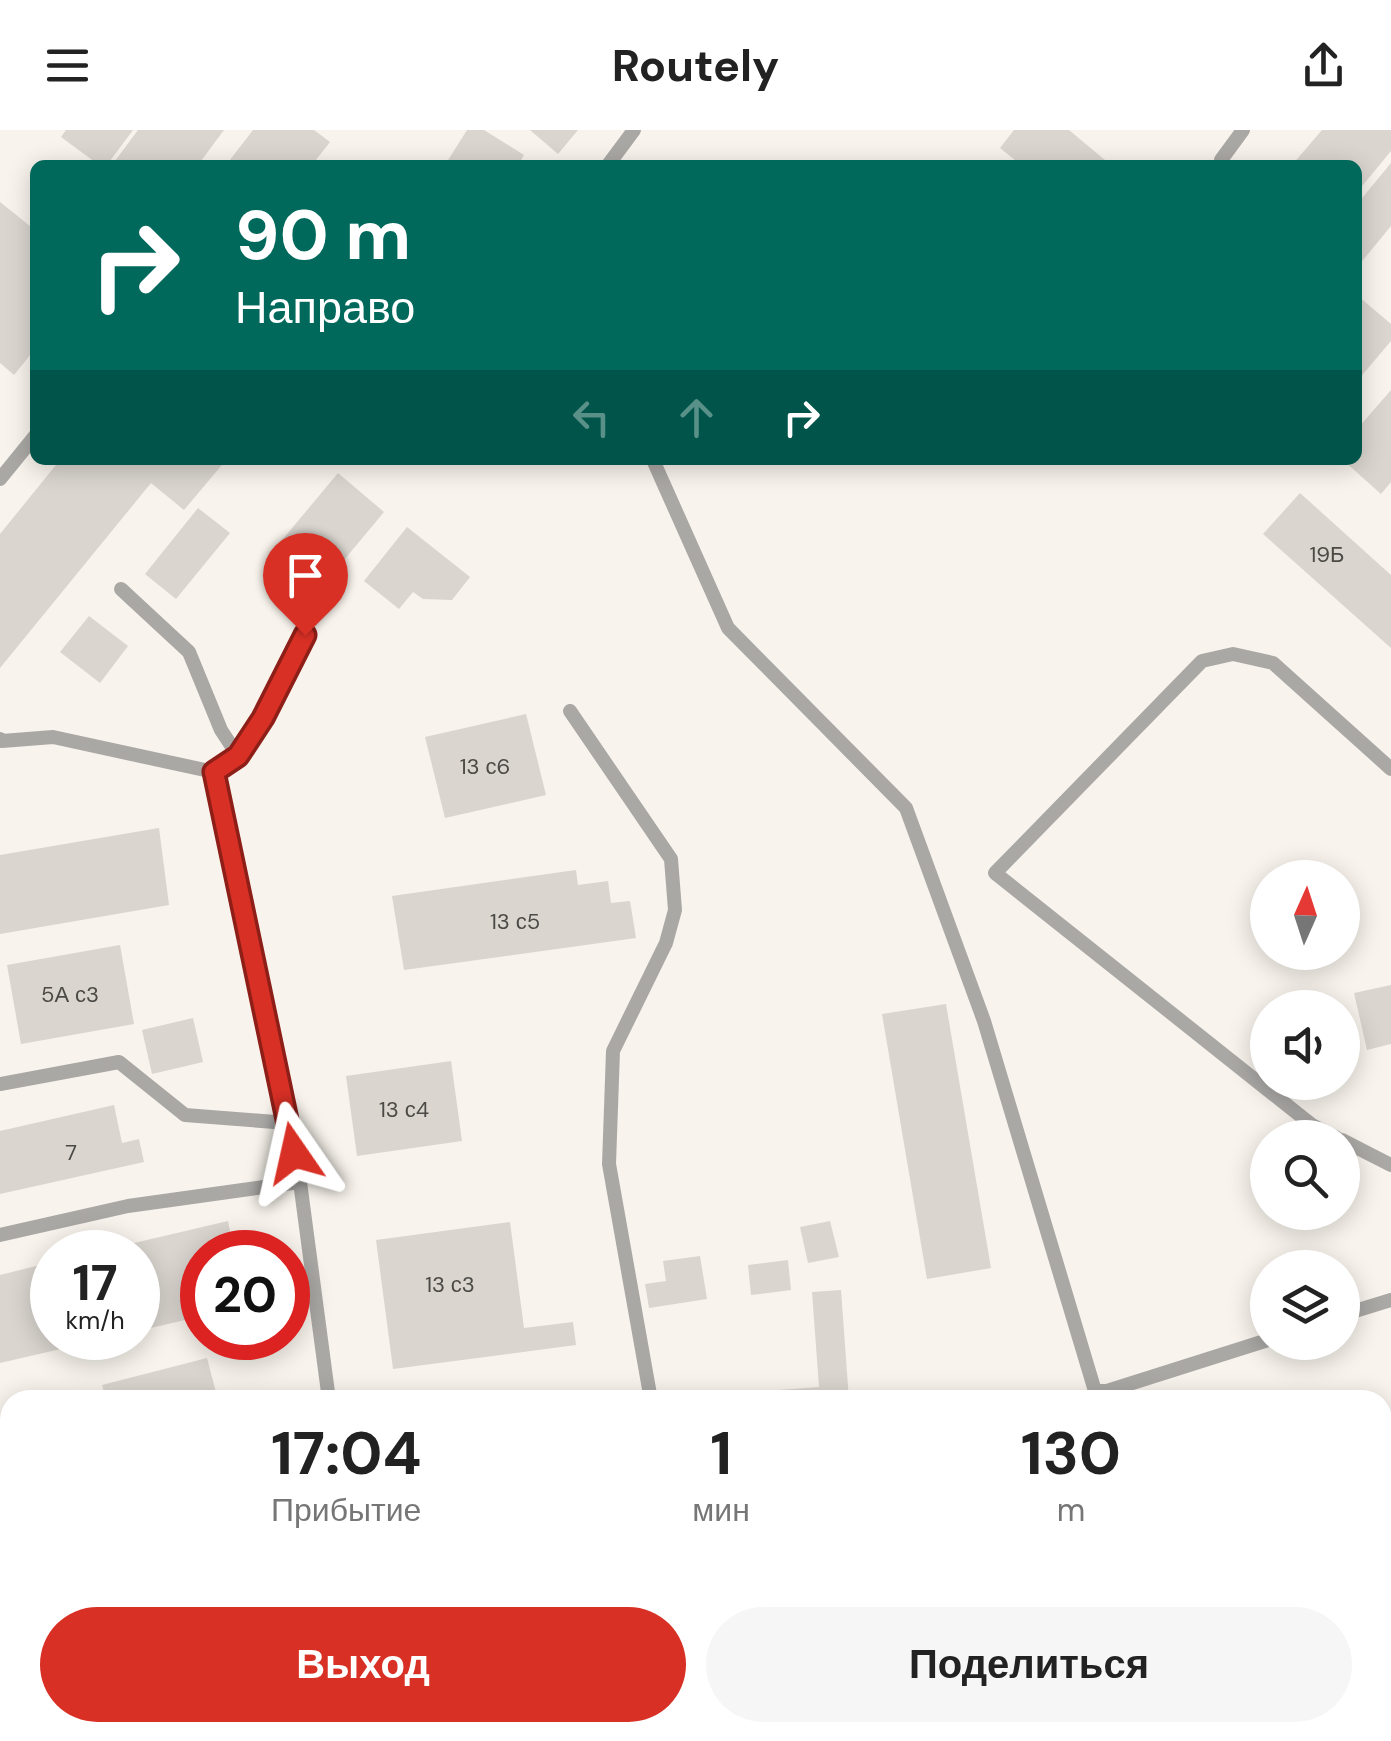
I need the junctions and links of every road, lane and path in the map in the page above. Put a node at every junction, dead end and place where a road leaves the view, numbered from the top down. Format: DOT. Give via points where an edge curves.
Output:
graph roads {
  1 [pos="634,130"];
  2 [pos="1243,130"];
  3 [pos="612,160"];
  4 [pos="1221,160"];
  5 [pos="30,442"];
  6 [pos="655,465"];
  7 [pos="0,480"];
  8 [pos="121,589"];
  9 [pos="305,635"];
  10 [pos="570,711"];
  11 [pos="1,741"];
  12 [pos="238,756"];
  13 [pos="1391,770"];
  14 [pos="214,772"];
  15 [pos="0,1084"];
  16 [pos="1306,1120"];
  17 [pos="288,1123"];
  18 [pos="1360,1149"];
  19 [pos="1391,1165"];
  20 [pos="300,1182"];
  21 [pos="0,1235"];
  22 [pos="1391,1300"];
  23 [pos="1360,1310"];
  24 [pos="1250,1346"];
  25 [pos="327,1390"];
  26 [pos="650,1390"];
  27 [pos="1096,1390"];
  28 [pos="1110,1390"];
  1 -- 3 [label="lane"];
  2 -- 4 [label="lane"];
  5 -- 7 [label="lane"];
  6 -- 27 [label="lane" via="728,628 906,808 984,1020"];
  8 -- 12 [label="lane" via="189,652"];
  9 -- 12 [label="lane"];
  10 -- 26 [label="lane" via="670,859 675,910 666,943 613,1050 609,1164"];
  11 -- 14 [label="lane" via="53,737"];
  12 -- 14 [label="lane"];
  13 -- 16 [label="lane" via="1274,663 1233,654 1202,661 995,874"];
  14 -- 17 [label="lane"];
  15 -- 17 [label="lane" via="119,1062 184,1115"];
  17 -- 20 [label="lane"];
  18 -- 19 [label="lane"];
  20 -- 21 [label="lane" via="128,1206"];
  20 -- 25 [label="lane"];
  22 -- 23 [label="lane"];
  24 -- 28 [label="lane"];
}
